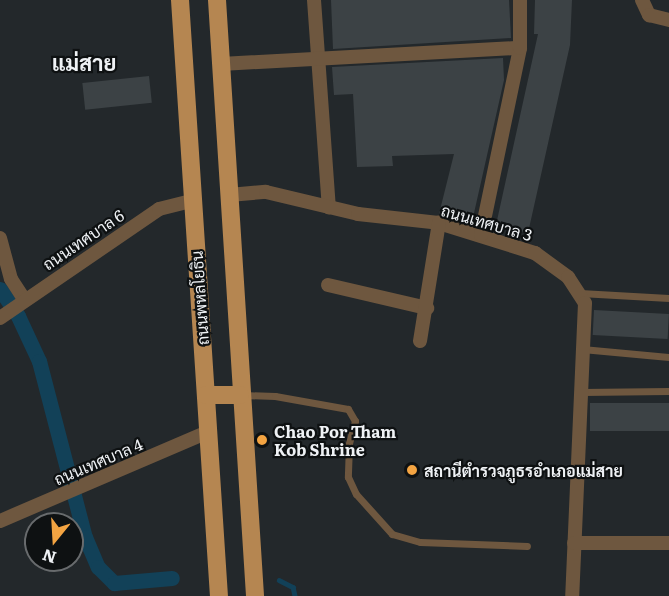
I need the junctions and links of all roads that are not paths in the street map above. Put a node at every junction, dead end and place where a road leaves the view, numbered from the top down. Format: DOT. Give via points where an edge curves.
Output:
graph roads {
  1 [pos="180,0"];
  2 [pos="217,0"];
  3 [pos="315,0"];
  4 [pos="520,0"];
  5 [pos="642,0"];
  6 [pos="669,20"];
  7 [pos="520,48"];
  8 [pos="320,58"];
  9 [pos="221,64"];
  10 [pos="229,195"];
  11 [pos="192,201"];
  12 [pos="329,207"];
  13 [pos="439,223"];
  14 [pos="481,235"];
  15 [pos="0,238"];
  16 [pos="5,275"];
  17 [pos="328,285"];
  18 [pos="580,293"];
  19 [pos="669,298"];
  20 [pos="24,299"];
  21 [pos="427,308"];
  22 [pos="0,318"];
  23 [pos="420,341"];
  24 [pos="582,349"];
  25 [pos="669,357"];
  26 [pos="669,391"];
  27 [pos="582,392"];
  28 [pos="206,395"];
  29 [pos="240,395"];
  30 [pos="208,432"];
  31 [pos="0,521"];
  32 [pos="574,543"];
  33 [pos="669,543"];
  34 [pos="526,546"];
  35 [pos="219,596"];
  36 [pos="255,596"];
  37 [pos="572,596"];
  1 -- 11 [label="main road, ถนนพหลโยธิน"];
  2 -- 9 [label="main road"];
  3 -- 8 [label="street"];
  4 -- 7 [label="street"];
  5 -- 6 [label="street" via="649,15"];
  7 -- 8 [label="street"];
  7 -- 14 [label="street"];
  8 -- 9 [label="street"];
  8 -- 12 [label="street"];
  9 -- 10 [label="main road"];
  10 -- 12 [label="street, ถนนเทศบาล 3" via="266,192"];
  10 -- 29 [label="main road"];
  11 -- 20 [label="street, ถนนเทศบาล 6" via="159,209"];
  11 -- 28 [label="main road, ถนนพหลโยธิน"];
  12 -- 13 [label="street, ถนนเทศบาล 3"];
  13 -- 14 [label="street, ถนนเทศบาล 3"];
  13 -- 21 [label="street"];
  14 -- 18 [label="street, ถนนเทศบาล 3" via="535,253 568,277"];
  15 -- 16 [label="street"];
  16 -- 20 [label="street"];
  17 -- 21 [label="street"];
  18 -- 19 [label="lane"];
  18 -- 24 [label="street" via="585,303"];
  20 -- 22 [label="street, ถนนเทศบาล 6"];
  21 -- 23 [label="street"];
  24 -- 25 [label="lane"];
  24 -- 27 [label="street"];
  26 -- 27 [label="lane"];
  27 -- 32 [label="street"];
  28 -- 29 [label="main road"];
  28 -- 30 [label="main road, ถนนพหลโยธิน"];
  29 -- 34 [label="lane" via="275,396 348,409 355,421 348,477 356,494 392,534 420,542"];
  29 -- 36 [label="main road"];
  30 -- 31 [label="street, ถนนเทศบาล 4"];
  30 -- 35 [label="main road, ถนนพหลโยธิน"];
  32 -- 33 [label="street"];
  32 -- 37 [label="street"];
}
